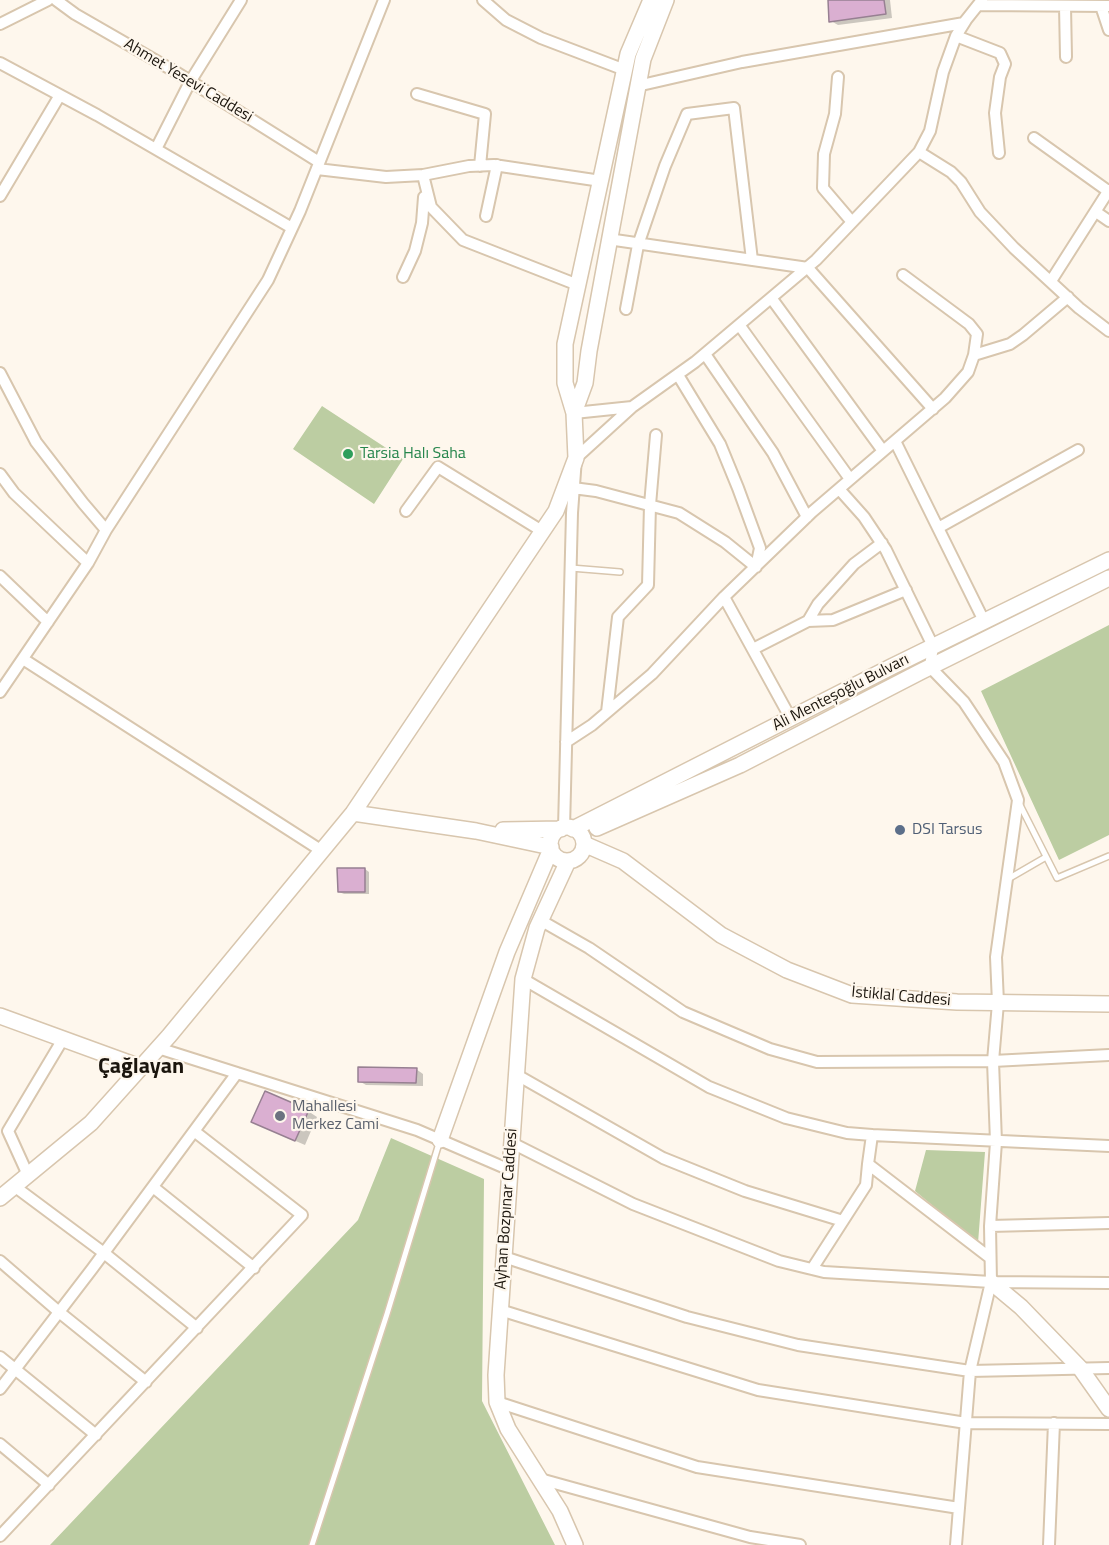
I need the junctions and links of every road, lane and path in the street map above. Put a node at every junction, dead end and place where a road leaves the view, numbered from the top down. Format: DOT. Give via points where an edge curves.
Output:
graph roads {
  1 [pos="48,0"];
  2 [pos="56,0"];
  3 [pos="241,0"];
  4 [pos="384,0"];
  5 [pos="483,0"];
  6 [pos="663,2"];
  7 [pos="981,3"];
  8 [pos="1107,4"];
  9 [pos="1065,6"];
  10 [pos="964,23"];
  11 [pos="0,24"];
  12 [pos="1109,30"];
  13 [pos="956,36"];
  14 [pos="1066,57"];
  15 [pos="0,63"];
  16 [pos="625,70"];
  17 [pos="837,76"];
  18 [pos="190,81"];
  19 [pos="638,86"];
  20 [pos="417,94"];
  21 [pos="60,95"];
  22 [pos="1034,138"];
  23 [pos="156,149"];
  24 [pos="919,152"];
  25 [pos="999,153"];
  26 [pos="498,165"];
  27 [pos="318,166"];
  28 [pos="480,166"];
  29 [pos="423,175"];
  30 [pos="601,181"];
  31 [pos="1109,191"];
  32 [pos="0,196"];
  33 [pos="1096,212"];
  34 [pos="486,216"];
  35 [pos="1109,221"];
  36 [pos="852,222"];
  37 [pos="292,228"];
  38 [pos="609,239"];
  39 [pos="638,245"];
  40 [pos="752,260"];
  41 [pos="807,268"];
  42 [pos="903,275"];
  43 [pos="403,277"];
  44 [pos="1052,281"];
  45 [pos="578,285"];
  46 [pos="1068,297"];
  47 [pos="772,299"];
  48 [pos="626,309"];
  49 [pos="740,326"];
  50 [pos="1109,331"];
  51 [pos="705,354"];
  52 [pos="974,355"];
  53 [pos="0,373"];
  54 [pos="678,375"];
  55 [pos="632,407"];
  56 [pos="933,409"];
  57 [pos="574,413"];
  58 [pos="656,435"];
  59 [pos="895,441"];
  60 [pos="1078,450"];
  61 [pos="883,451"];
  62 [pos="576,458"];
  63 [pos="0,474"];
  64 [pos="850,479"];
  65 [pos="573,488"];
  66 [pos="839,489"];
  67 [pos="650,505"];
  68 [pos="406,511"];
  69 [pos="807,517"];
  70 [pos="938,528"];
  71 [pos="106,530"];
  72 [pos="542,531"];
  73 [pos="882,543"];
  74 [pos="1109,560"];
  75 [pos="88,563"];
  76 [pos="756,567"];
  77 [pos="571,568"];
  78 [pos="620,572"];
  79 [pos="0,576"];
  80 [pos="1109,578"];
  81 [pos="906,591"];
  82 [pos="724,597"];
  83 [pos="808,621"];
  84 [pos="984,621"];
  85 [pos="48,622"];
  86 [pos="933,646"];
  87 [pos="753,649"];
  88 [pos="23,659"];
  89 [pos="930,667"];
  90 [pos="4,678"];
  91 [pos="0,692"];
  92 [pos="607,712"];
  93 [pos="791,719"];
  94 [pos="566,742"];
  95 [pos="1018,801"];
  96 [pos="353,813"];
  97 [pos="476,831"];
  98 [pos="572,833"];
  99 [pos="551,848"];
  100 [pos="322,851"];
  101 [pos="1109,856"];
  102 [pos="1046,857"];
  103 [pos="568,861"];
  104 [pos="1008,879"];
  105 [pos="540,920"];
  106 [pos="510,944"];
  107 [pos="524,979"];
  108 [pos="998,1003"];
  109 [pos="1109,1004"];
  110 [pos="1,1018"];
  111 [pos="63,1039"];
  112 [pos="158,1048"];
  113 [pos="1109,1055"];
  114 [pos="993,1061"];
  115 [pos="140,1067"];
  116 [pos="237,1073"];
  117 [pos="517,1075"];
  118 [pos="194,1131"];
  119 [pos="872,1135"];
  120 [pos="440,1140"];
  121 [pos="996,1142"];
  122 [pos="512,1143"];
  123 [pos="1109,1146"];
  124 [pos="868,1164"];
  125 [pos="510,1170"];
  126 [pos="28,1175"];
  127 [pos="14,1186"];
  128 [pos="153,1187"];
  129 [pos="0,1198"];
  130 [pos="843,1221"];
  131 [pos="1109,1223"];
  132 [pos="990,1226"];
  133 [pos="104,1253"];
  134 [pos="504,1257"];
  135 [pos="989,1257"];
  136 [pos="0,1261"];
  137 [pos="254,1268"];
  138 [pos="812,1269"];
  139 [pos="991,1282"];
  140 [pos="1109,1283"];
  141 [pos="500,1310"];
  142 [pos="59,1312"];
  143 [pos="197,1328"];
  144 [pos="0,1357"];
  145 [pos="1080,1368"];
  146 [pos="1109,1368"];
  147 [pos="15,1369"];
  148 [pos="970,1371"];
  149 [pos="146,1382"];
  150 [pos="0,1389"];
  151 [pos="497,1402"];
  152 [pos="1109,1409"];
  153 [pos="966,1422"];
  154 [pos="1054,1423"];
  155 [pos="1109,1424"];
  156 [pos="96,1435"];
  157 [pos="0,1444"];
  158 [pos="540,1479"];
  159 [pos="49,1485"];
  160 [pos="959,1508"];
  161 [pos="0,1536"];
  162 [pos="750,1541"];
  163 [pos="312,1545"];
  164 [pos="575,1545"];
  165 [pos="800,1545"];
  166 [pos="956,1545"];
  167 [pos="1049,1545"];
  1 -- 11 [label="street"];
  2 -- 18 [label="street, Ahmet Yesevi Caddesi"];
  3 -- 18 [label="street"];
  4 -- 27 [label="street"];
  5 -- 16 [label="street" via="506,20 542,38"];
  6 -- 16 [label="street" via="628,54"];
  6 -- 19 [label="street" via="643,58"];
  7 -- 9 [label="street"];
  7 -- 10 [label="street"];
  8 -- 9 [label="street"];
  8 -- 12 [label="street"];
  9 -- 14 [label="street"];
  10 -- 13 [label="street"];
  10 -- 19 [label="street"];
  13 -- 24 [label="street" via="943,72 930,131"];
  13 -- 25 [label="street" via="1000,53 1005,64 995,113"];
  15 -- 21 [label="street"];
  16 -- 30 [label="street"];
  17 -- 36 [label="street" via="835,114 824,154 823,188"];
  18 -- 23 [label="street"];
  18 -- 27 [label="street, Ahmet Yesevi Caddesi"];
  19 -- 38 [label="street"];
  20 -- 28 [label="street" via="484,114"];
  21 -- 23 [label="street"];
  21 -- 32 [label="street"];
  22 -- 31 [label="street"];
  23 -- 37 [label="street"];
  24 -- 36 [label="street"];
  24 -- 44 [label="street" via="951,172 980,212"];
  26 -- 28 [label="street"];
  26 -- 30 [label="street"];
  26 -- 34 [label="street"];
  27 -- 29 [label="street" via="386,177"];
  27 -- 37 [label="street"];
  28 -- 29 [label="street"];
  29 -- 43 [label="street" via="422,223"];
  29 -- 45 [label="street" via="430,207 463,240"];
  30 -- 45 [label="street"];
  31 -- 33 [label="street"];
  33 -- 35 [label="street"];
  33 -- 44 [label="street"];
  36 -- 41 [label="street"];
  37 -- 71 [label="street" via="268,280"];
  38 -- 39 [label="street"];
  38 -- 57 [label="street" via="585,383"];
  39 -- 40 [label="street"];
  39 -- 40 [label="street" via="687,114 734,108"];
  39 -- 48 [label="street"];
  40 -- 41 [label="street"];
  41 -- 47 [label="street"];
  41 -- 56 [label="street"];
  42 -- 52 [label="street" via="969,324 977,334"];
  44 -- 46 [label="street"];
  45 -- 57 [label="street" via="565,344 565,383"];
  46 -- 50 [label="street"];
  46 -- 52 [label="street" via="1010,344"];
  47 -- 49 [label="street"];
  47 -- 61 [label="street"];
  49 -- 51 [label="street"];
  49 -- 64 [label="street"];
  51 -- 54 [label="street"];
  51 -- 69 [label="street" via="773,453"];
  52 -- 56 [label="street" via="968,372"];
  53 -- 71 [label="street" via="36,442"];
  54 -- 55 [label="street"];
  54 -- 76 [label="street" via="720,444 738,488 760,548"];
  55 -- 57 [label="street"];
  55 -- 62 [label="street"];
  56 -- 59 [label="street"];
  57 -- 62 [label="street"];
  58 -- 67 [label="street"];
  59 -- 61 [label="street"];
  59 -- 70 [label="street"];
  60 -- 70 [label="street"];
  61 -- 64 [label="street"];
  62 -- 65 [label="street"];
  62 -- 72 [label="street" via="556,511"];
  63 -- 75 [label="street" via="14,493"];
  64 -- 66 [label="street"];
  65 -- 67 [label="street"];
  65 -- 77 [label="street"];
  66 -- 69 [label="street"];
  66 -- 73 [label="street"];
  67 -- 76 [label="street" via="679,513"];
  67 -- 92 [label="street" via="648,585 618,617"];
  68 -- 72 [label="street" via="438,467"];
  69 -- 76 [label="street"];
  70 -- 84 [label="street"];
  71 -- 75 [label="street"];
  72 -- 96 [label="street"];
  73 -- 81 [label="street"];
  73 -- 83 [label="street" via="854,564"];
  74 -- 84 [label="street, Ali Menteşoğlu Bulvarı"];
  75 -- 85 [label="street"];
  76 -- 82 [label="street"];
  77 -- 78 [label="lane"];
  77 -- 94 [label="street"];
  79 -- 85 [label="street"];
  80 -- 89 [label="street, Ali Menteşoğlu Bulvarı"];
  81 -- 83 [label="street" via="833,620"];
  81 -- 86 [label="street"];
  82 -- 87 [label="street"];
  82 -- 92 [label="street" via="652,674"];
  83 -- 87 [label="street"];
  84 -- 86 [label="street, Ali Menteşoğlu Bulvarı"];
  85 -- 88 [label="street"];
  86 -- 89 [label="street"];
  86 -- 93 [label="street, Ali Menteşoğlu Bulvarı"];
  87 -- 93 [label="street"];
  88 -- 90 [label="street"];
  88 -- 100 [label="street"];
  89 -- 95 [label="street" via="964,702 1004,762"];
  89 -- 98 [label="street, Ali Menteşoğlu Bulvarı" via="740,765"];
  90 -- 91 [label="street"];
  92 -- 94 [label="street"];
  93 -- 98 [label="street, Ali Menteşoğlu Bulvarı"];
  94 -- 98 [label="street"];
  95 -- 102 [label="lane"];
  95 -- 104 [label="street"];
  96 -- 97 [label="street"];
  96 -- 100 [label="street"];
  97 -- 98 [label="street"];
  97 -- 99 [label="street"];
  98 -- 99 [label="street" via="552,838"];
  98 -- 103 [label="street, Ayhan Bozpınar Caddesi" via="579,856"];
  98 -- 108 [label="street, İstiklal Caddesi" via="622,861 721,935 787,970 852,995"];
  99 -- 103 [label="street" via="556,857"];
  99 -- 106 [label="street"];
  100 -- 112 [label="street"];
  101 -- 102 [label="lane" via="1057,878"];
  102 -- 104 [label="lane"];
  103 -- 105 [label="street, Ayhan Bozpınar Caddesi"];
  104 -- 108 [label="street" via="996,957"];
  105 -- 107 [label="street, Ayhan Bozpınar Caddesi"];
  105 -- 114 [label="street" via="682,1012 770,1049 817,1062"];
  106 -- 107 [label="street"];
  106 -- 120 [label="street"];
  107 -- 117 [label="street, Ayhan Bozpınar Caddesi"];
  107 -- 119 [label="street" via="709,1087 786,1118"];
  108 -- 109 [label="street, İstiklal Caddesi"];
  108 -- 114 [label="street"];
  110 -- 111 [label="street"];
  111 -- 115 [label="street"];
  111 -- 126 [label="street" via="8,1131"];
  112 -- 115 [label="street"];
  112 -- 116 [label="street"];
  113 -- 114 [label="street"];
  114 -- 121 [label="street"];
  115 -- 126 [label="street" via="91,1123"];
  116 -- 118 [label="street"];
  116 -- 120 [label="street"];
  117 -- 122 [label="street, Ayhan Bozpınar Caddesi"];
  117 -- 130 [label="street" via="663,1158 745,1191"];
  118 -- 128 [label="street"];
  118 -- 137 [label="street" via="302,1215"];
  119 -- 121 [label="street"];
  119 -- 124 [label="street"];
  120 -- 125 [label="street"];
  120 -- 163 [label="lane"];
  121 -- 123 [label="street"];
  121 -- 132 [label="street"];
  122 -- 125 [label="street, Ayhan Bozpınar Caddesi"];
  122 -- 138 [label="street" via="633,1204 779,1261"];
  124 -- 130 [label="street" via="866,1185"];
  124 -- 135 [label="street"];
  125 -- 134 [label="street, Ayhan Bozpınar Caddesi"];
  126 -- 127 [label="street"];
  127 -- 129 [label="street"];
  127 -- 133 [label="street"];
  128 -- 133 [label="street"];
  128 -- 137 [label="street"];
  130 -- 138 [label="street"];
  131 -- 132 [label="street"];
  132 -- 135 [label="street"];
  133 -- 142 [label="street"];
  133 -- 143 [label="street"];
  134 -- 141 [label="street, Ayhan Bozpınar Caddesi"];
  134 -- 148 [label="street" via="687,1317 798,1345"];
  135 -- 139 [label="street"];
  136 -- 142 [label="street"];
  137 -- 143 [label="street"];
  138 -- 139 [label="street" via="862,1276"];
  139 -- 140 [label="street"];
  139 -- 145 [label="street"];
  139 -- 148 [label="street"];
  141 -- 151 [label="street, Ayhan Bozpınar Caddesi"];
  141 -- 153 [label="street" via="758,1390"];
  142 -- 147 [label="street"];
  142 -- 149 [label="street"];
  143 -- 149 [label="street"];
  144 -- 147 [label="street"];
  145 -- 146 [label="street"];
  145 -- 148 [label="street"];
  145 -- 152 [label="street"];
  147 -- 150 [label="street"];
  147 -- 156 [label="street"];
  148 -- 153 [label="street"];
  149 -- 156 [label="street"];
  151 -- 158 [label="street, Ayhan Bozpınar Caddesi" via="508,1428"];
  151 -- 160 [label="street" via="697,1467"];
  153 -- 154 [label="street"];
  153 -- 160 [label="street"];
  154 -- 155 [label="street"];
  154 -- 167 [label="street"];
  156 -- 159 [label="street"];
  157 -- 159 [label="street"];
  158 -- 162 [label="street"];
  158 -- 164 [label="street, Ayhan Bozpınar Caddesi"];
  159 -- 161 [label="street"];
  160 -- 166 [label="street"];
  162 -- 165 [label="street"];
}
